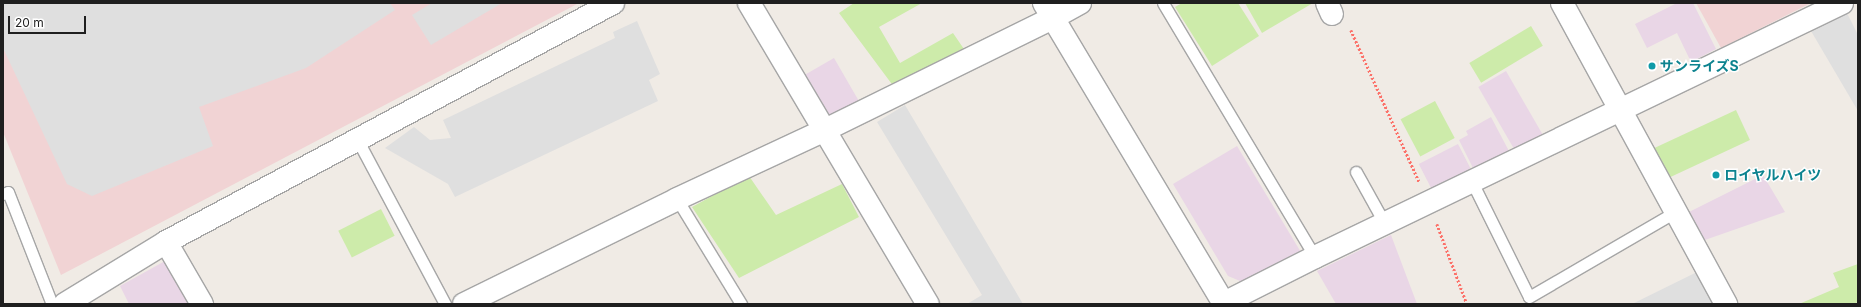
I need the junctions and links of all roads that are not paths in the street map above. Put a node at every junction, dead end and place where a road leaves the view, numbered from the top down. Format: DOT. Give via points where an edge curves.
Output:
graph roads {
  1 [pos="613,3"];
  2 [pos="749,3"];
  3 [pos="1080,3"];
  4 [pos="1163,3"];
  5 [pos="1562,3"];
  6 [pos="1842,3"];
  7 [pos="1049,11"];
  8 [pos="1621,110"];
  9 [pos="825,130"];
  10 [pos="357,139"];
  11 [pos="1356,172"];
  12 [pos="1472,182"];
  13 [pos="3,194"];
  14 [pos="677,199"];
  15 [pos="1675,212"];
  16 [pos="1385,224"];
  17 [pos="166,242"];
  18 [pos="1315,257"];
  19 [pos="52,304"];
  20 [pos="65,304"];
  21 [pos="202,304"];
  22 [pos="445,304"];
  23 [pos="464,304"];
  24 [pos="741,304"];
  25 [pos="928,304"];
  26 [pos="1223,304"];
  27 [pos="1726,304"];
  1 -- 10 [label="street"];
  2 -- 9 [label="street"];
  3 -- 7 [label="street"];
  4 -- 18 [label="lane"];
  5 -- 8 [label="street"];
  6 -- 8 [label="street"];
  7 -- 9 [label="street"];
  7 -- 26 [label="street"];
  8 -- 12 [label="street"];
  8 -- 15 [label="street"];
  9 -- 14 [label="street"];
  9 -- 25 [label="street"];
  10 -- 17 [label="street"];
  10 -- 22 [label="lane"];
  11 -- 16 [label="lane"];
  12 -- 15 [label="lane" via="1528,297"];
  12 -- 16 [label="street"];
  13 -- 19 [label="lane" via="8,192"];
  14 -- 23 [label="street"];
  14 -- 24 [label="lane"];
  15 -- 27 [label="street"];
  16 -- 18 [label="street"];
  17 -- 20 [label="street"];
  17 -- 21 [label="street"];
  18 -- 26 [label="street"];
}
